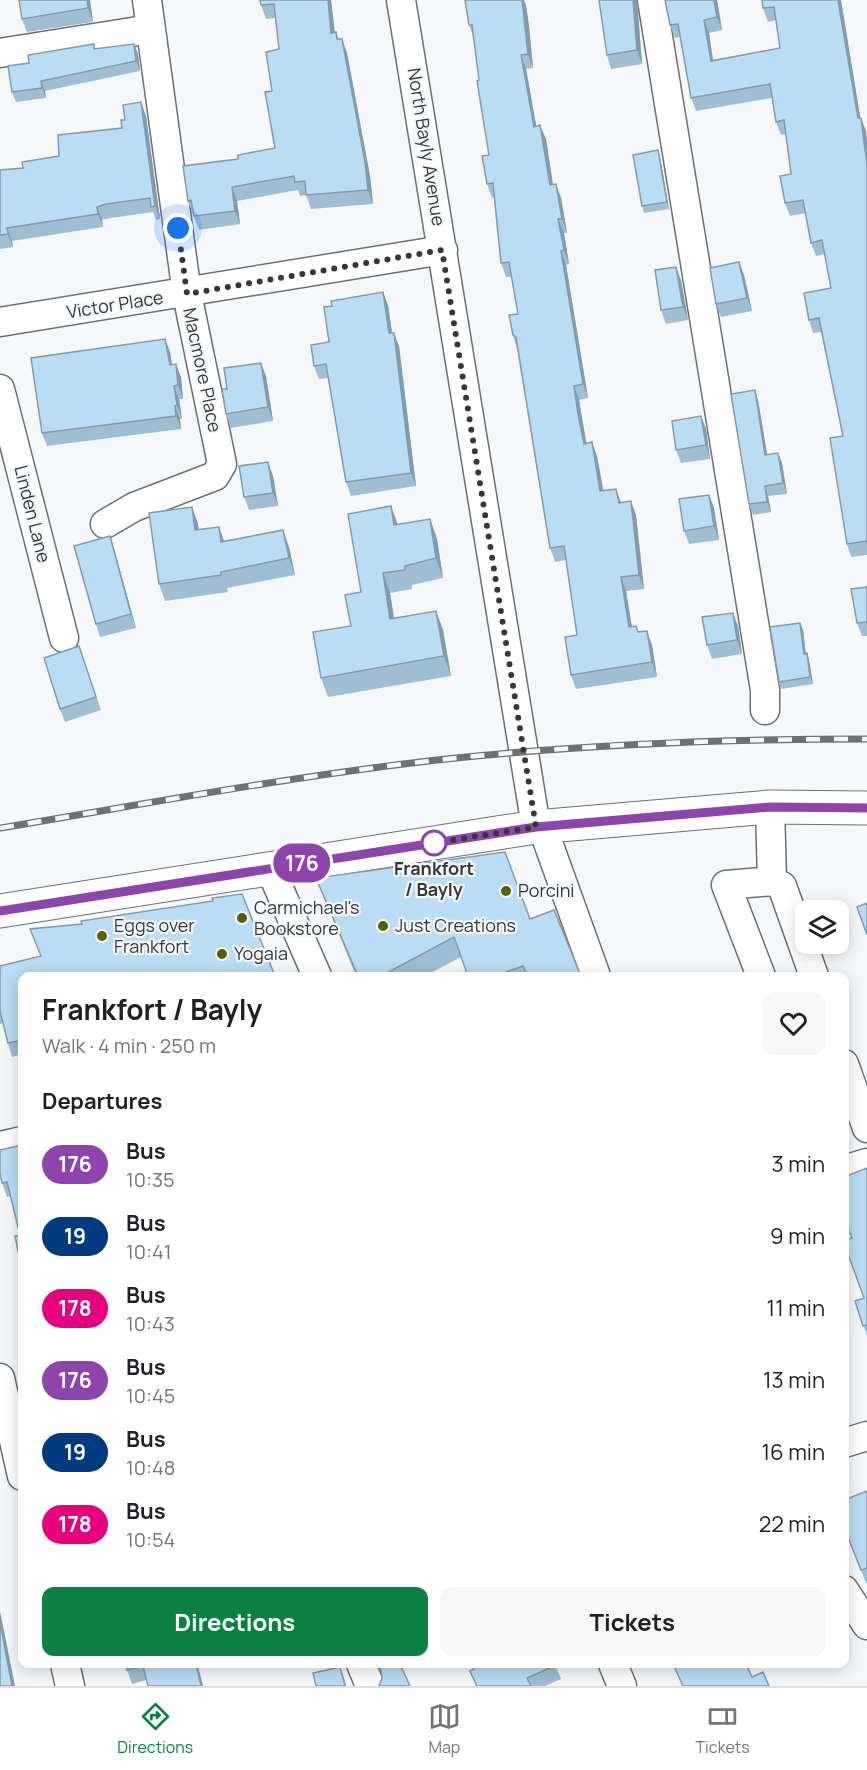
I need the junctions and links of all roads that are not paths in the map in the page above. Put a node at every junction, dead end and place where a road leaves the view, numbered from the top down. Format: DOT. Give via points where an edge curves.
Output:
graph roads {
  1 [pos="147,0"];
  2 [pos="402,0"];
  3 [pos="652,0"];
  4 [pos="151,29"];
  5 [pos="0,53"];
  6 [pos="442,250"];
  7 [pos="187,294"];
  8 [pos="0,322"];
  9 [pos="0,389"];
  10 [pos="105,524"];
  11 [pos="64,638"];
  12 [pos="765,710"];
  13 [pos="770,807"];
  14 [pos="867,808"];
  15 [pos="539,827"];
  16 [pos="270,868"];
  17 [pos="772,881"];
  18 [pos="0,911"];
  19 [pos="315,972"];
  20 [pos="594,972"];
  21 [pos="759,972"];
  22 [pos="813,972"];
  23 [pos="849,1078"];
  24 [pos="867,1128"];
  25 [pos="18,1142"];
  26 [pos="0,1146"];
  27 [pos="867,1163"];
  28 [pos="849,1168"];
  29 [pos="0,1378"];
  30 [pos="867,1436"];
  31 [pos="849,1441"];
  32 [pos="18,1458"];
  33 [pos="849,1598"];
  34 [pos="867,1625"];
  35 [pos="66,1668"];
  36 [pos="363,1668"];
  37 [pos="615,1668"];
  38 [pos="70,1686"];
  39 [pos="370,1686"];
  40 [pos="622,1686"];
  1 -- 4 [label="street, Macmore Place"];
  2 -- 6 [label="street, North Bayly Avenue"];
  3 -- 12 [label="street" via="765,690"];
  4 -- 5 [label="street"];
  4 -- 7 [label="street, Macmore Place"];
  6 -- 7 [label="street, Victor Place"];
  6 -- 15 [label="street, North Bayly Avenue"];
  7 -- 8 [label="street, Victor Place"];
  7 -- 10 [label="street, Macmore Place" via="222,464 215,476 134,507"];
  9 -- 11 [label="street, Linden Lane"];
  13 -- 14 [label="main road"];
  13 -- 15 [label="main road"];
  13 -- 17 [label="street"];
  15 -- 16 [label="main road"];
  15 -- 20 [label="street, North Bayly Avenue"];
  16 -- 18 [label="main road"];
  16 -- 19 [label="street"];
  17 -- 21 [label="street" via="726,885"];
  17 -- 22 [label="street" via="782,886"];
  23 -- 24 [label="street"];
  25 -- 26 [label="street"];
  27 -- 28 [label="street"];
  29 -- 32 [label="street"];
  30 -- 31 [label="street"];
  33 -- 34 [label="street"];
  35 -- 38 [label="street"];
  36 -- 39 [label="street"];
  37 -- 40 [label="street"];
}
